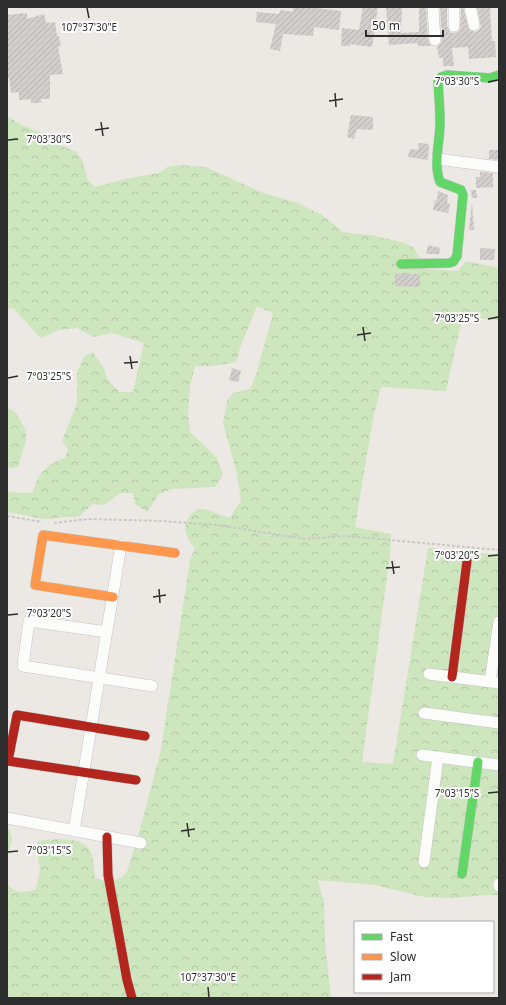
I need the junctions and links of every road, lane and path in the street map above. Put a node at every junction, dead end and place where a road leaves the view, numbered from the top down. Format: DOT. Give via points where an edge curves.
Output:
graph roads {
  1 [pos="433,7"];
  2 [pos="454,7"];
  3 [pos="470,7"];
  4 [pos="474,25"];
  5 [pos="454,26"];
  6 [pos="434,40"];
  7 [pos="499,75"];
  8 [pos="438,159"];
  9 [pos="499,167"];
  10 [pos="401,264"];
  11 [pos="7,516"];
  12 [pos="44,522"];
  13 [pos="52,523"];
  14 [pos="121,546"];
  15 [pos="499,550"];
  16 [pos="175,552"];
  17 [pos="467,561"];
  18 [pos="113,597"];
  19 [pos="499,622"];
  20 [pos="107,632"];
  21 [pos="498,643"];
  22 [pos="429,674"];
  23 [pos="100,677"];
  24 [pos="452,677"];
  25 [pos="495,683"];
  26 [pos="152,686"];
  27 [pos="424,713"];
  28 [pos="499,723"];
  29 [pos="91,727"];
  30 [pos="145,736"];
  31 [pos="422,755"];
  32 [pos="438,757"];
  33 [pos="478,762"];
  34 [pos="499,765"];
  35 [pos="84,772"];
  36 [pos="136,780"];
  37 [pos="7,818"];
  38 [pos="74,831"];
  39 [pos="107,837"];
  40 [pos="141,843"];
  41 [pos="424,862"];
  42 [pos="462,874"];
  43 [pos="132,998"];
  1 -- 6 [label="street"];
  2 -- 5 [label="street"];
  3 -- 4 [label="street"];
  7 -- 8 [label="street" via="490,78 447,75 441,77 438,82"];
  8 -- 9 [label="street"];
  8 -- 10 [label="street" via="437,174 440,182 462,192 457,256 449,263"];
  11 -- 12 [label="path"];
  13 -- 15 [label="path" via="88,519 162,521 218,525 305,539 346,536"];
  14 -- 16 [label="street"];
  14 -- 18 [label="street"];
  14 -- 18 [label="street" via="43,535 35,585"];
  17 -- 24 [label="street"];
  18 -- 20 [label="street"];
  19 -- 21 [label="street"];
  20 -- 23 [label="street"];
  20 -- 23 [label="street" via="29,620 23,666"];
  21 -- 25 [label="street"];
  22 -- 24 [label="street"];
  23 -- 26 [label="street"];
  23 -- 29 [label="street"];
  24 -- 25 [label="street"];
  27 -- 28 [label="street"];
  29 -- 30 [label="street"];
  29 -- 35 [label="street"];
  29 -- 35 [label="street" via="18,715 8,761"];
  31 -- 32 [label="street"];
  32 -- 33 [label="street"];
  32 -- 41 [label="street"];
  33 -- 34 [label="street"];
  33 -- 42 [label="street"];
  35 -- 36 [label="street"];
  35 -- 38 [label="street"];
  37 -- 38 [label="street"];
  38 -- 39 [label="street"];
  39 -- 40 [label="street"];
  39 -- 43 [label="street" via="108,874"];
}
